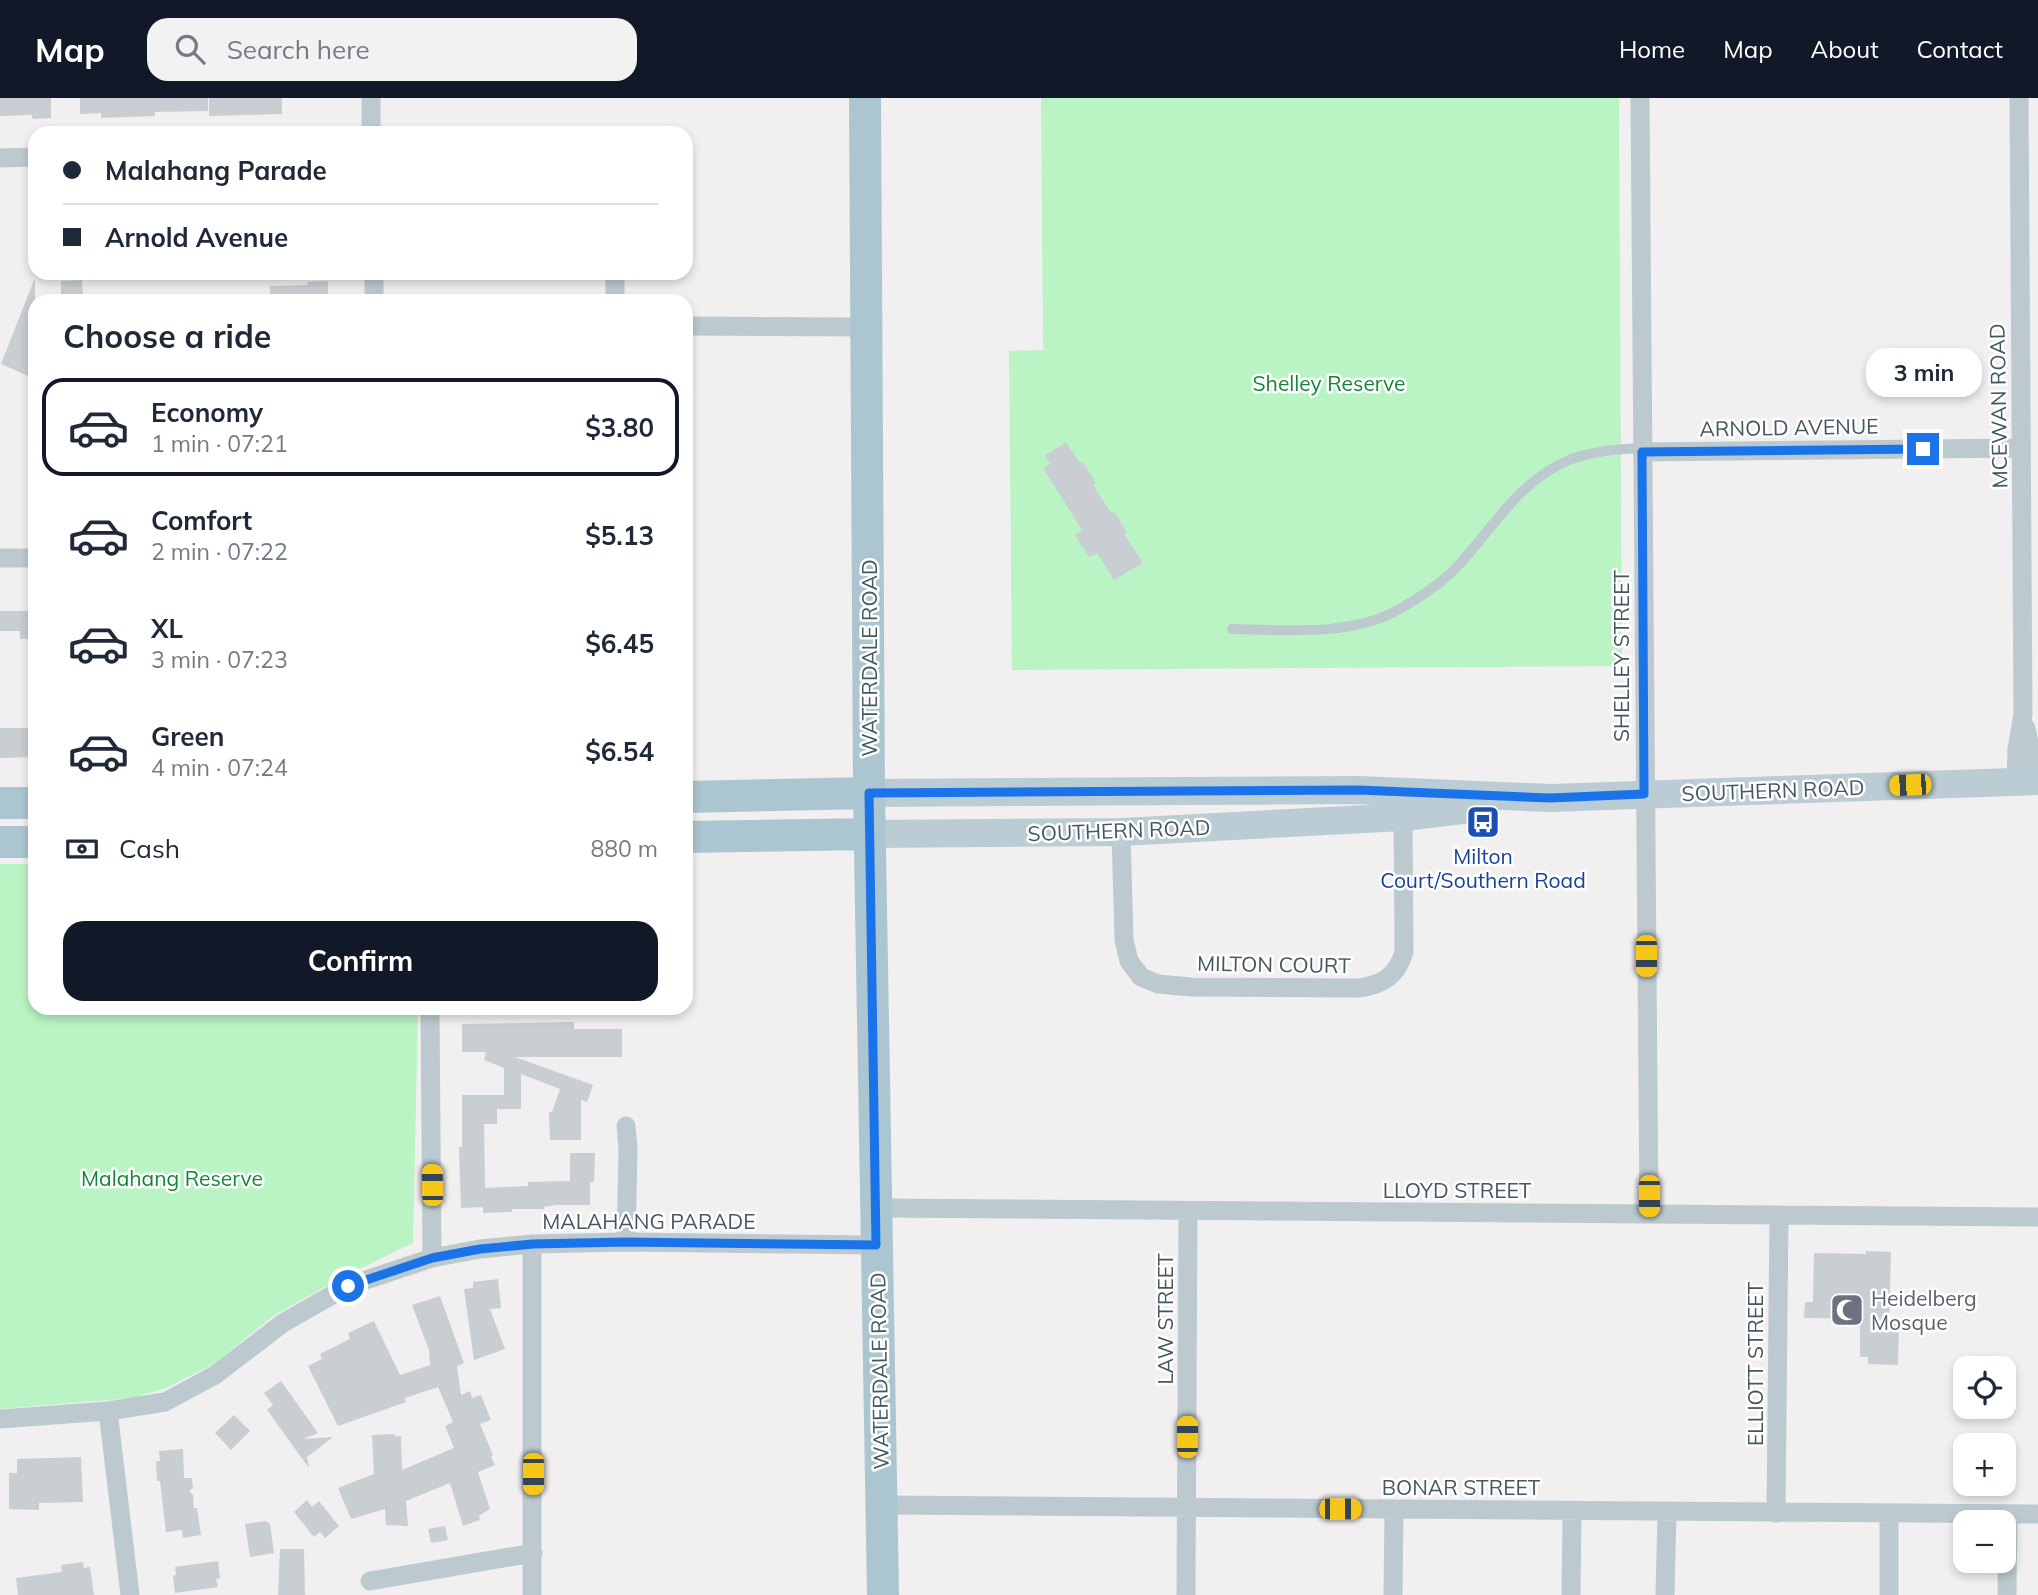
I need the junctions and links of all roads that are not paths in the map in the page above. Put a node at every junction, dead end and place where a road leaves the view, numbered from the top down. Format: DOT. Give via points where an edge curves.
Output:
graph roads {
  1 [pos="371,98"];
  2 [pos="865,98"];
  3 [pos="1640,98"];
  4 [pos="2019,98"];
  5 [pos="371,126"];
  6 [pos="0,158"];
  7 [pos="28,158"];
  8 [pos="693,326"];
  9 [pos="866,327"];
  10 [pos="2021,448"];
  11 [pos="1642,450"];
  12 [pos="0,558"];
  13 [pos="28,558"];
  14 [pos="1232,629"];
  15 [pos="2029,781"];
  16 [pos="869,793"];
  17 [pos="1644,794"];
  18 [pos="693,797"];
  19 [pos="1550,798"];
  20 [pos="0,803"];
  21 [pos="28,803"];
  22 [pos="1403,817"];
  23 [pos="1121,832"];
  24 [pos="870,834"];
  25 [pos="693,837"];
  26 [pos="0,842"];
  27 [pos="28,842"];
  28 [pos="430,1015"];
  29 [pos="626,1126"];
  30 [pos="876,1208"];
  31 [pos="1188,1211"];
  32 [pos="1649,1214"];
  33 [pos="1779,1215"];
  34 [pos="2038,1217"];
  35 [pos="626,1242"];
  36 [pos="533,1244"];
  37 [pos="876,1245"];
  38 [pos="432,1258"];
  39 [pos="108,1411"];
  40 [pos="0,1419"];
  41 [pos="883,1505"];
  42 [pos="1186,1508"];
  43 [pos="1394,1509"];
  44 [pos="1573,1511"];
  45 [pos="1667,1512"];
  46 [pos="1776,1513"];
  47 [pos="1889,1514"];
  48 [pos="1953,1514"];
  49 [pos="2016,1514"];
  50 [pos="2038,1514"];
  51 [pos="533,1553"];
  52 [pos="2007,1573"];
  53 [pos="370,1581"];
  54 [pos="130,1595"];
  55 [pos="532,1595"];
  56 [pos="883,1595"];
  57 [pos="1186,1595"];
  58 [pos="1393,1595"];
  59 [pos="1571,1595"];
  60 [pos="1665,1595"];
  61 [pos="1889,1595"];
  62 [pos="2007,1595"];
  1 -- 5 [label="street"];
  2 -- 9 [label="main road, WATERDALE ROAD"];
  3 -- 11 [label="street, SHELLEY STREET"];
  4 -- 10 [label="street, MCEWAN ROAD"];
  6 -- 7 [label="street"];
  8 -- 9 [label="street"];
  9 -- 16 [label="main road, WATERDALE ROAD"];
  10 -- 11 [label="street, ARNOLD AVENUE"];
  10 -- 15 [label="street, MCEWAN ROAD" via="2023,714 2017,749"];
  11 -- 14 [label="lane" via="1587,454 1560,464 1505,508 1455,568 1394,612 1341,627"];
  11 -- 17 [label="street, SHELLEY STREET"];
  12 -- 13 [label="street"];
  15 -- 17 [label="main road, SOUTHERN ROAD"];
  16 -- 18 [label="main road, SOUTHERN ROAD"];
  16 -- 19 [label="main road, SOUTHERN ROAD" via="1359,790"];
  16 -- 24 [label="main road, WATERDALE ROAD"];
  17 -- 19 [label="main road, SOUTHERN ROAD"];
  17 -- 32 [label="street, SHELLEY STREET"];
  19 -- 22 [label="main road, SOUTHERN ROAD"];
  20 -- 21 [label="main road"];
  22 -- 23 [label="main road, SOUTHERN ROAD"];
  22 -- 23 [label="street, MILTON COURT" via="1404,952 1388,978 1359,988 1191,987 1158,984 1141,977 1129,961 1124,940"];
  23 -- 24 [label="main road, SOUTHERN ROAD"];
  24 -- 25 [label="main road, SOUTHERN ROAD"];
  24 -- 30 [label="main road, WATERDALE ROAD"];
  26 -- 27 [label="main road"];
  28 -- 38 [label="street"];
  29 -- 35 [label="street"];
  30 -- 31 [label="street, LLOYD STREET"];
  30 -- 37 [label="main road, WATERDALE ROAD"];
  31 -- 32 [label="street, LLOYD STREET"];
  31 -- 42 [label="street, LAW STREET"];
  32 -- 33 [label="street, LLOYD STREET"];
  33 -- 34 [label="street, LLOYD STREET"];
  33 -- 46 [label="street, ELLIOTT STREET"];
  35 -- 36 [label="street, MALAHANG PARADE"];
  35 -- 37 [label="street, MALAHANG PARADE"];
  36 -- 38 [label="street, MALAHANG PARADE"];
  36 -- 51 [label="street"];
  37 -- 41 [label="main road, WATERDALE ROAD"];
  38 -- 39 [label="street, MALAHANG PARADE" via="348,1286 283,1323 215,1375 165,1402"];
  39 -- 40 [label="street, MALAHANG PARADE"];
  39 -- 54 [label="street"];
  41 -- 42 [label="street, BONAR STREET"];
  41 -- 56 [label="main road, WATERDALE ROAD"];
  42 -- 43 [label="street, BONAR STREET"];
  42 -- 57 [label="street, LAW STREET"];
  43 -- 44 [label="street, BONAR STREET"];
  43 -- 58 [label="street"];
  44 -- 45 [label="street, BONAR STREET"];
  44 -- 59 [label="street"];
  45 -- 46 [label="street, BONAR STREET"];
  45 -- 60 [label="street"];
  46 -- 47 [label="street, BONAR STREET"];
  47 -- 48 [label="street, BONAR STREET"];
  47 -- 61 [label="street"];
  49 -- 50 [label="street, BONAR STREET"];
  51 -- 53 [label="street"];
  51 -- 55 [label="street"];
  52 -- 62 [label="street"];
}
